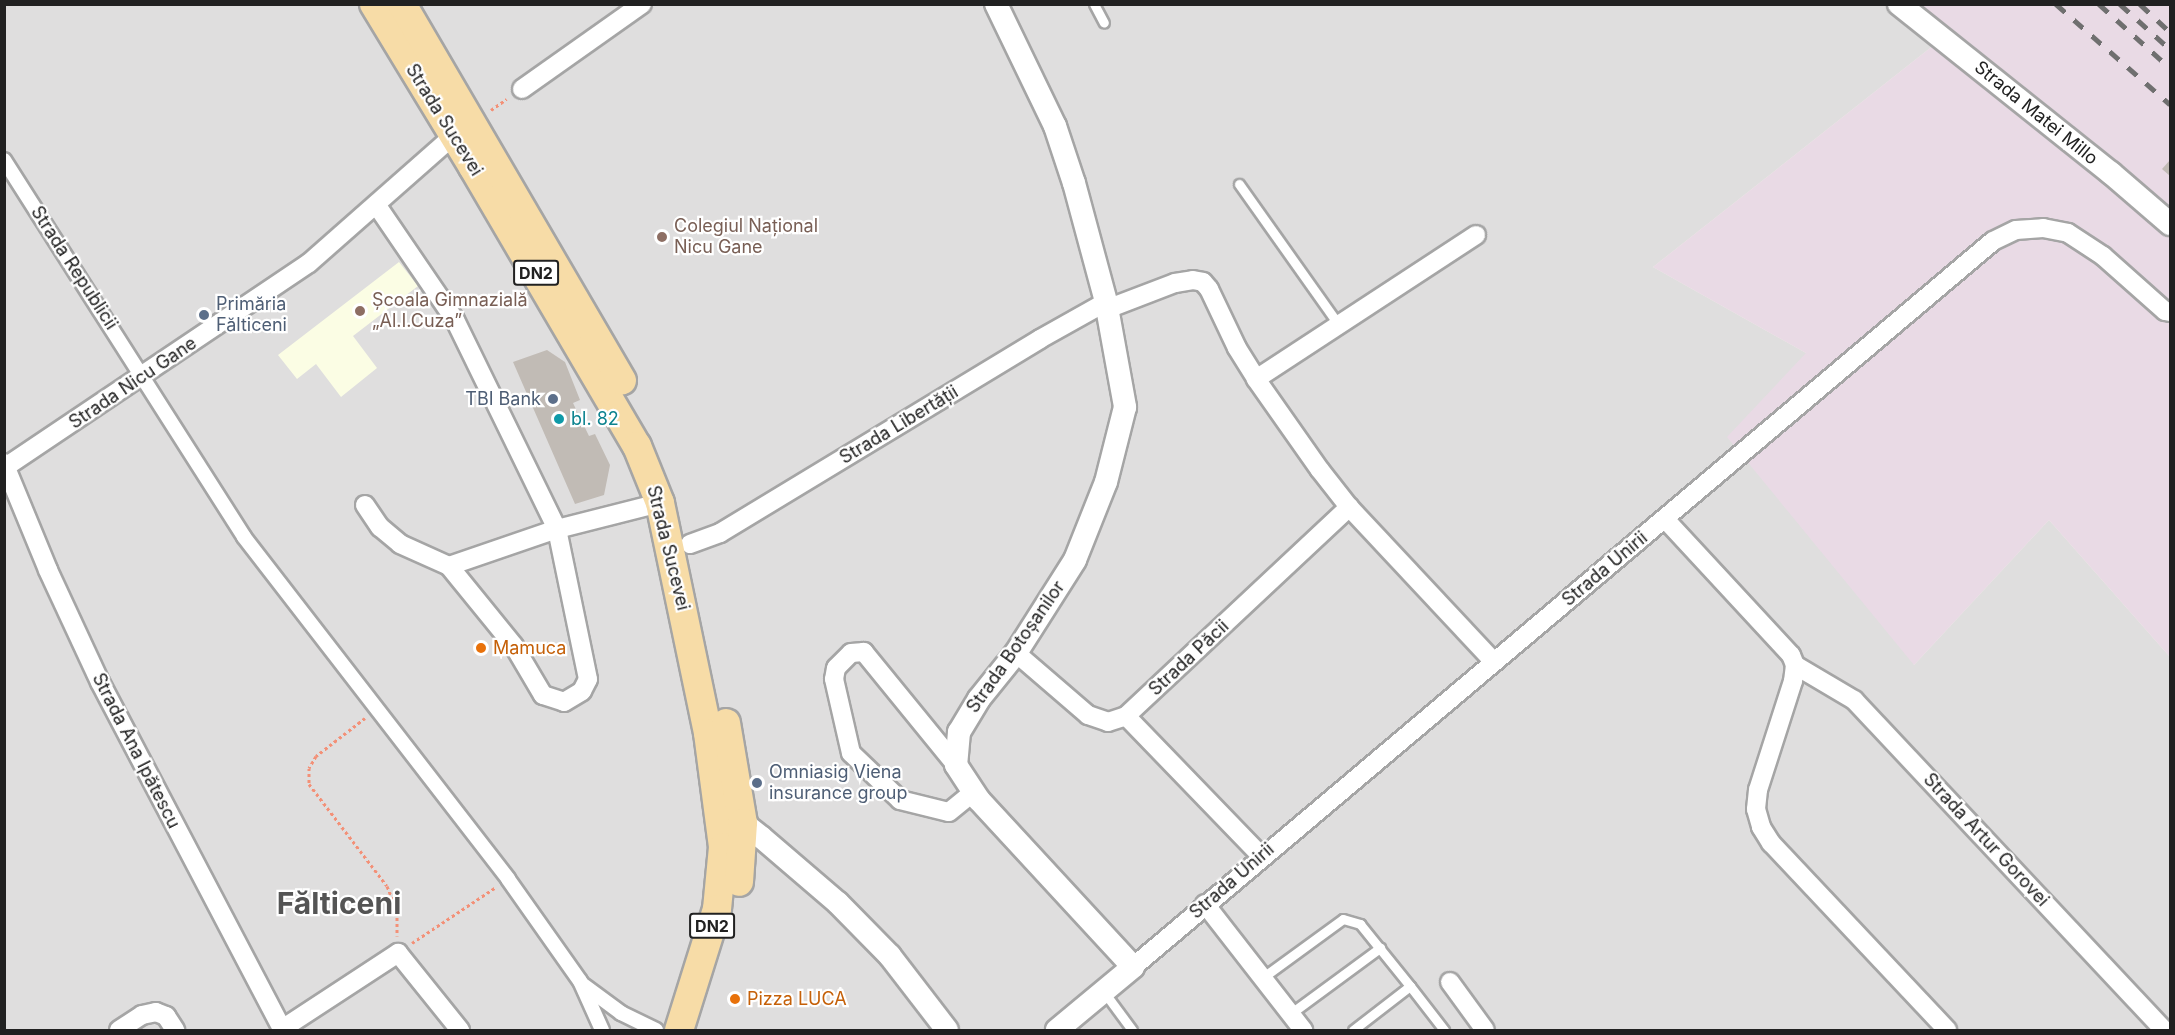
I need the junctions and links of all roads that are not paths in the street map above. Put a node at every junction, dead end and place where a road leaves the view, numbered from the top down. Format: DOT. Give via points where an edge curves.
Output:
graph roads {
  1 [pos="374,4"];
  2 [pos="642,4"];
  3 [pos="996,4"];
  4 [pos="1094,4"];
  5 [pos="1899,4"];
  6 [pos="1104,23"];
  7 [pos="404,24"];
  8 [pos="522,89"];
  9 [pos="463,129"];
  10 [pos="4,160"];
  11 [pos="1239,184"];
  12 [pos="376,204"];
  13 [pos="2170,225"];
  14 [pos="1476,235"];
  15 [pos="1107,306"];
  16 [pos="2170,312"];
  17 [pos="1339,324"];
  18 [pos="144,377"];
  19 [pos="1256,379"];
  20 [pos="5,466"];
  21 [pos="660,502"];
  22 [pos="365,505"];
  23 [pos="1349,507"];
  24 [pos="1665,519"];
  25 [pos="557,529"];
  26 [pos="690,544"];
  27 [pos="449,566"];
  28 [pos="1016,653"];
  29 [pos="1494,662"];
  30 [pos="1796,665"];
  31 [pos="1126,716"];
  32 [pos="956,765"];
  33 [pos="974,792"];
  34 [pos="732,820"];
  35 [pos="1261,856"];
  36 [pos="1205,904"];
  37 [pos="1380,948"];
  38 [pos="1133,967"];
  39 [pos="1262,978"];
  40 [pos="580,981"];
  41 [pos="1450,982"];
  42 [pos="1410,986"];
  43 [pos="1104,992"];
  44 [pos="1290,1014"];
  45 [pos="119,1030"];
  46 [pos="175,1030"];
  47 [pos="282,1030"];
  48 [pos="460,1030"];
  49 [pos="602,1030"];
  50 [pos="656,1030"];
  51 [pos="679,1030"];
  52 [pos="695,1030"];
  53 [pos="947,1030"];
  54 [pos="1057,1030"];
  55 [pos="1132,1030"];
  56 [pos="1303,1030"];
  57 [pos="1353,1030"];
  58 [pos="1444,1030"];
  59 [pos="1485,1030"];
  60 [pos="1947,1030"];
  61 [pos="2164,1030"];
  1 -- 7 [label="main road, Strada Sucevei / DN2"];
  2 -- 8 [label="street"];
  3 -- 15 [label="street, Strada Botoșanilor" via="1055,126"];
  4 -- 6 [label="lane"];
  5 -- 13 [label="street, Strada Matei Millo" via="2111,173"];
  7 -- 9 [label="main road, Strada Sucevei / DN2"];
  9 -- 12 [label="street, Strada Nicu Gane"];
  9 -- 21 [label="main road, Strada Sucevei / DN2" via="638,446"];
  9 -- 26 [label="main road, Strada Sucevei / DN2" via="655,436"];
  10 -- 18 [label="street, Strada Republicii"];
  11 -- 17 [label="lane"];
  12 -- 18 [label="street, Strada Nicu Gane" via="309,263"];
  12 -- 25 [label="street" via="455,320"];
  14 -- 17 [label="street"];
  15 -- 19 [label="street" via="1175,283 1203,282"];
  15 -- 26 [label="street, Strada Libertății" via="1040,339 720,532"];
  15 -- 28 [label="street, Strada Botoșanilor" via="1125,407 1117,447 1075,560"];
  16 -- 24 [label="street, Strada Unirii" via="2103,256 2068,233 2043,228 2016,230 1994,241"];
  17 -- 19 [label="street"];
  18 -- 20 [label="street, Strada Nicu Gane"];
  18 -- 40 [label="street, Strada Republicii" via="244,537 508,879"];
  19 -- 23 [label="street"];
  20 -- 47 [label="street, Strada Ana Ipătescu" via="100,681"];
  21 -- 25 [label="street"];
  21 -- 34 [label="main road, Strada Sucevei / DN2" via="708,733"];
  22 -- 27 [label="street" via="380,527 400,544"];
  23 -- 29 [label="street"];
  23 -- 31 [label="street, Strada Păcii"];
  24 -- 29 [label="street, Strada Unirii"];
  24 -- 30 [label="street, Strada Artur Gorovei"];
  25 -- 27 [label="street"];
  25 -- 27 [label="street" via="588,679 572,700 557,702 543,695 514,646"];
  26 -- 34 [label="main road, Strada Sucevei / DN2"];
  28 -- 31 [label="street" via="1088,715 1108,722"];
  28 -- 32 [label="street, Strada Botoșanilor" via="979,699 959,732"];
  29 -- 35 [label="street, Strada Unirii"];
  30 -- 60 [label="street" via="1758,790 1756,809 1761,827 1771,843"];
  30 -- 61 [label="street, Strada Artur Gorovei" via="1854,700"];
  31 -- 35 [label="street"];
  32 -- 33 [label="street"];
  32 -- 33 [label="street" via="864,652 851,653 836,668 834,679 851,753 900,800 949,812"];
  33 -- 38 [label="street"];
  34 -- 51 [label="main road, DN2" via="717,909"];
  34 -- 52 [label="main road, DN2" via="742,870"];
  34 -- 53 [label="street" via="786,857 838,903 890,956"];
  35 -- 36 [label="street, Strada Unirii"];
  36 -- 38 [label="street, Strada Unirii"];
  36 -- 39 [label="street"];
  37 -- 39 [label="lane" via="1360,924 1343,919"];
  37 -- 42 [label="lane"];
  37 -- 44 [label="lane"];
  38 -- 43 [label="street, Strada Unirii"];
  39 -- 44 [label="street"];
  40 -- 49 [label="street"];
  40 -- 50 [label="street" via="621,1013"];
  41 -- 59 [label="street"];
  42 -- 57 [label="lane"];
  42 -- 58 [label="lane"];
  43 -- 54 [label="street, Strada Unirii"];
  43 -- 55 [label="lane"];
  44 -- 56 [label="street"];
  45 -- 46 [label="street" via="142,1014 156,1012 166,1016"];
  47 -- 48 [label="street" via="398,953"];
}
